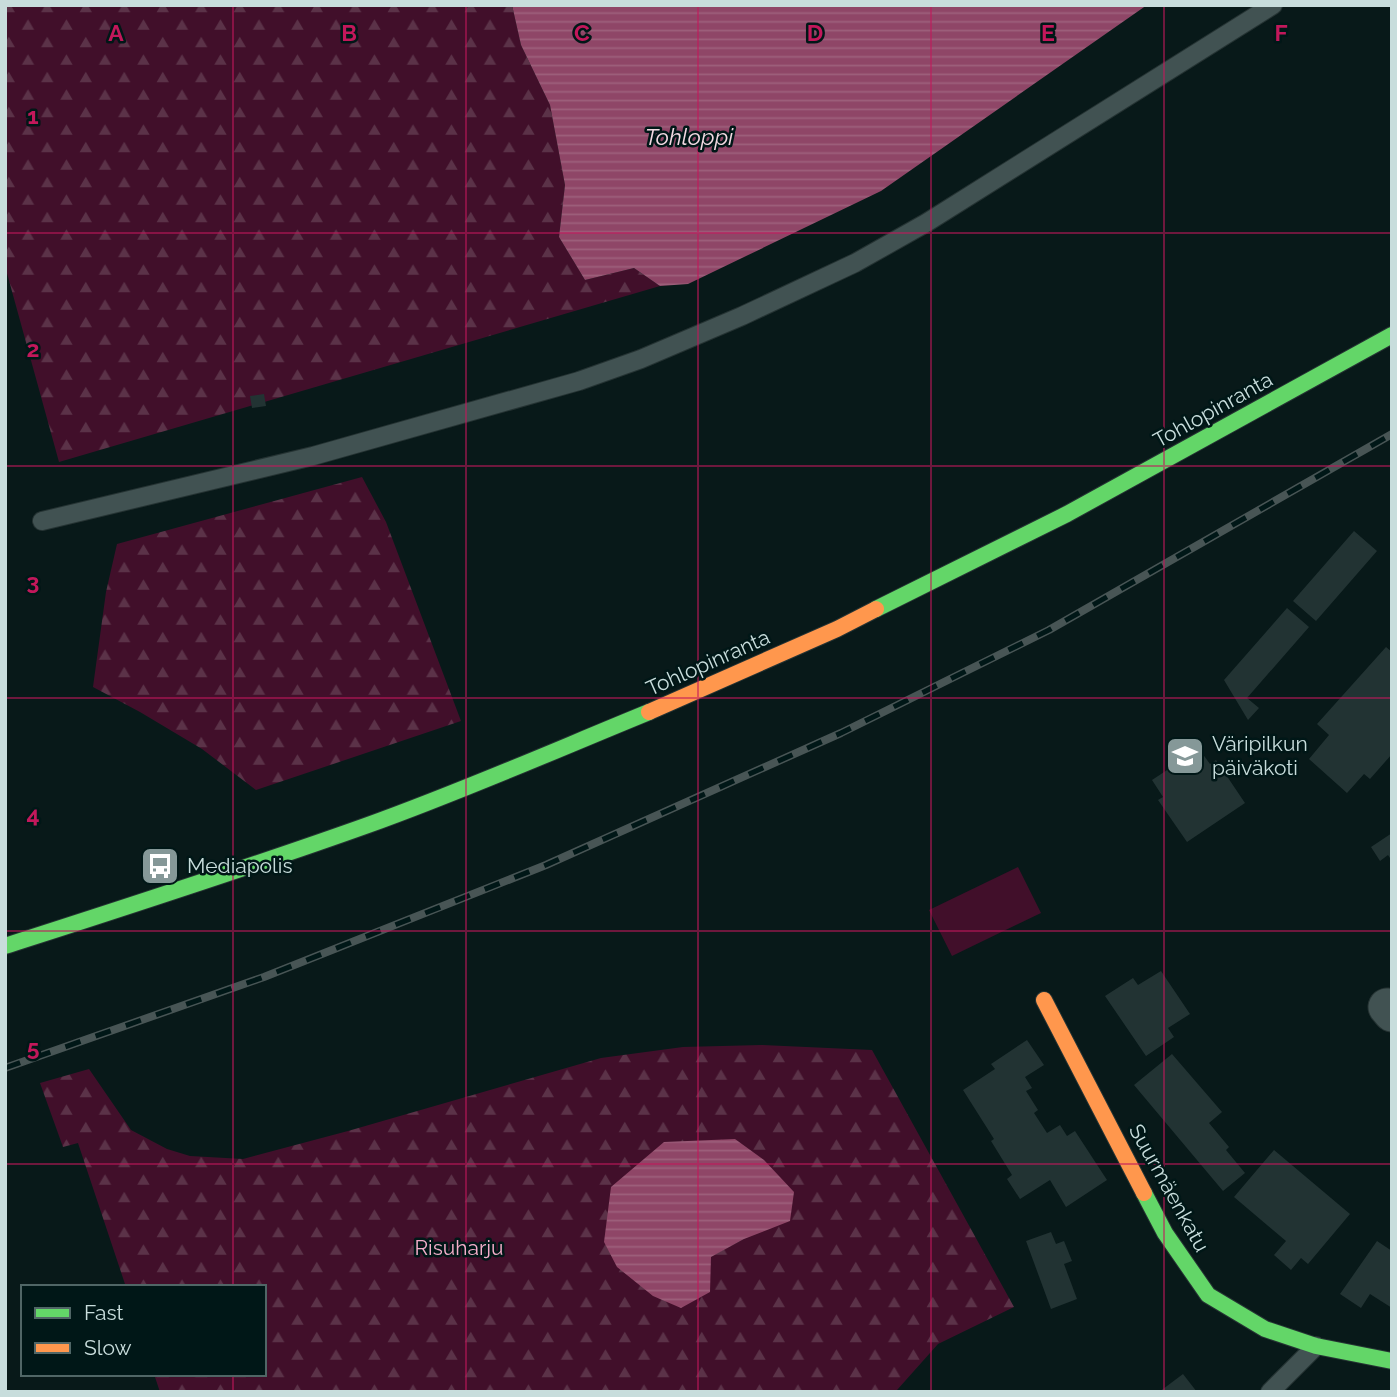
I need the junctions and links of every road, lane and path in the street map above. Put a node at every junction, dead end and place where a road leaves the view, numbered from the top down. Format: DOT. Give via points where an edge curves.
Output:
graph roads {
  1 [pos="1273,5"];
  2 [pos="1392,335"];
  3 [pos="42,521"];
  4 [pos="5,946"];
  5 [pos="1044,1000"];
  6 [pos="1316,1346"];
  7 [pos="1392,1361"];
  8 [pos="1270,1392"];
  1 -- 3 [label="lane" via="855,263 640,359 579,381 313,456"];
  2 -- 4 [label="street, Tohlopinranta" via="1067,514 837,629 670,703 368,825"];
  5 -- 6 [label="street, Suurmäenkatu" via="1165,1233 1208,1295 1265,1329"];
  6 -- 7 [label="street, Suurmäenkatu"];
  6 -- 8 [label="lane"];
}
